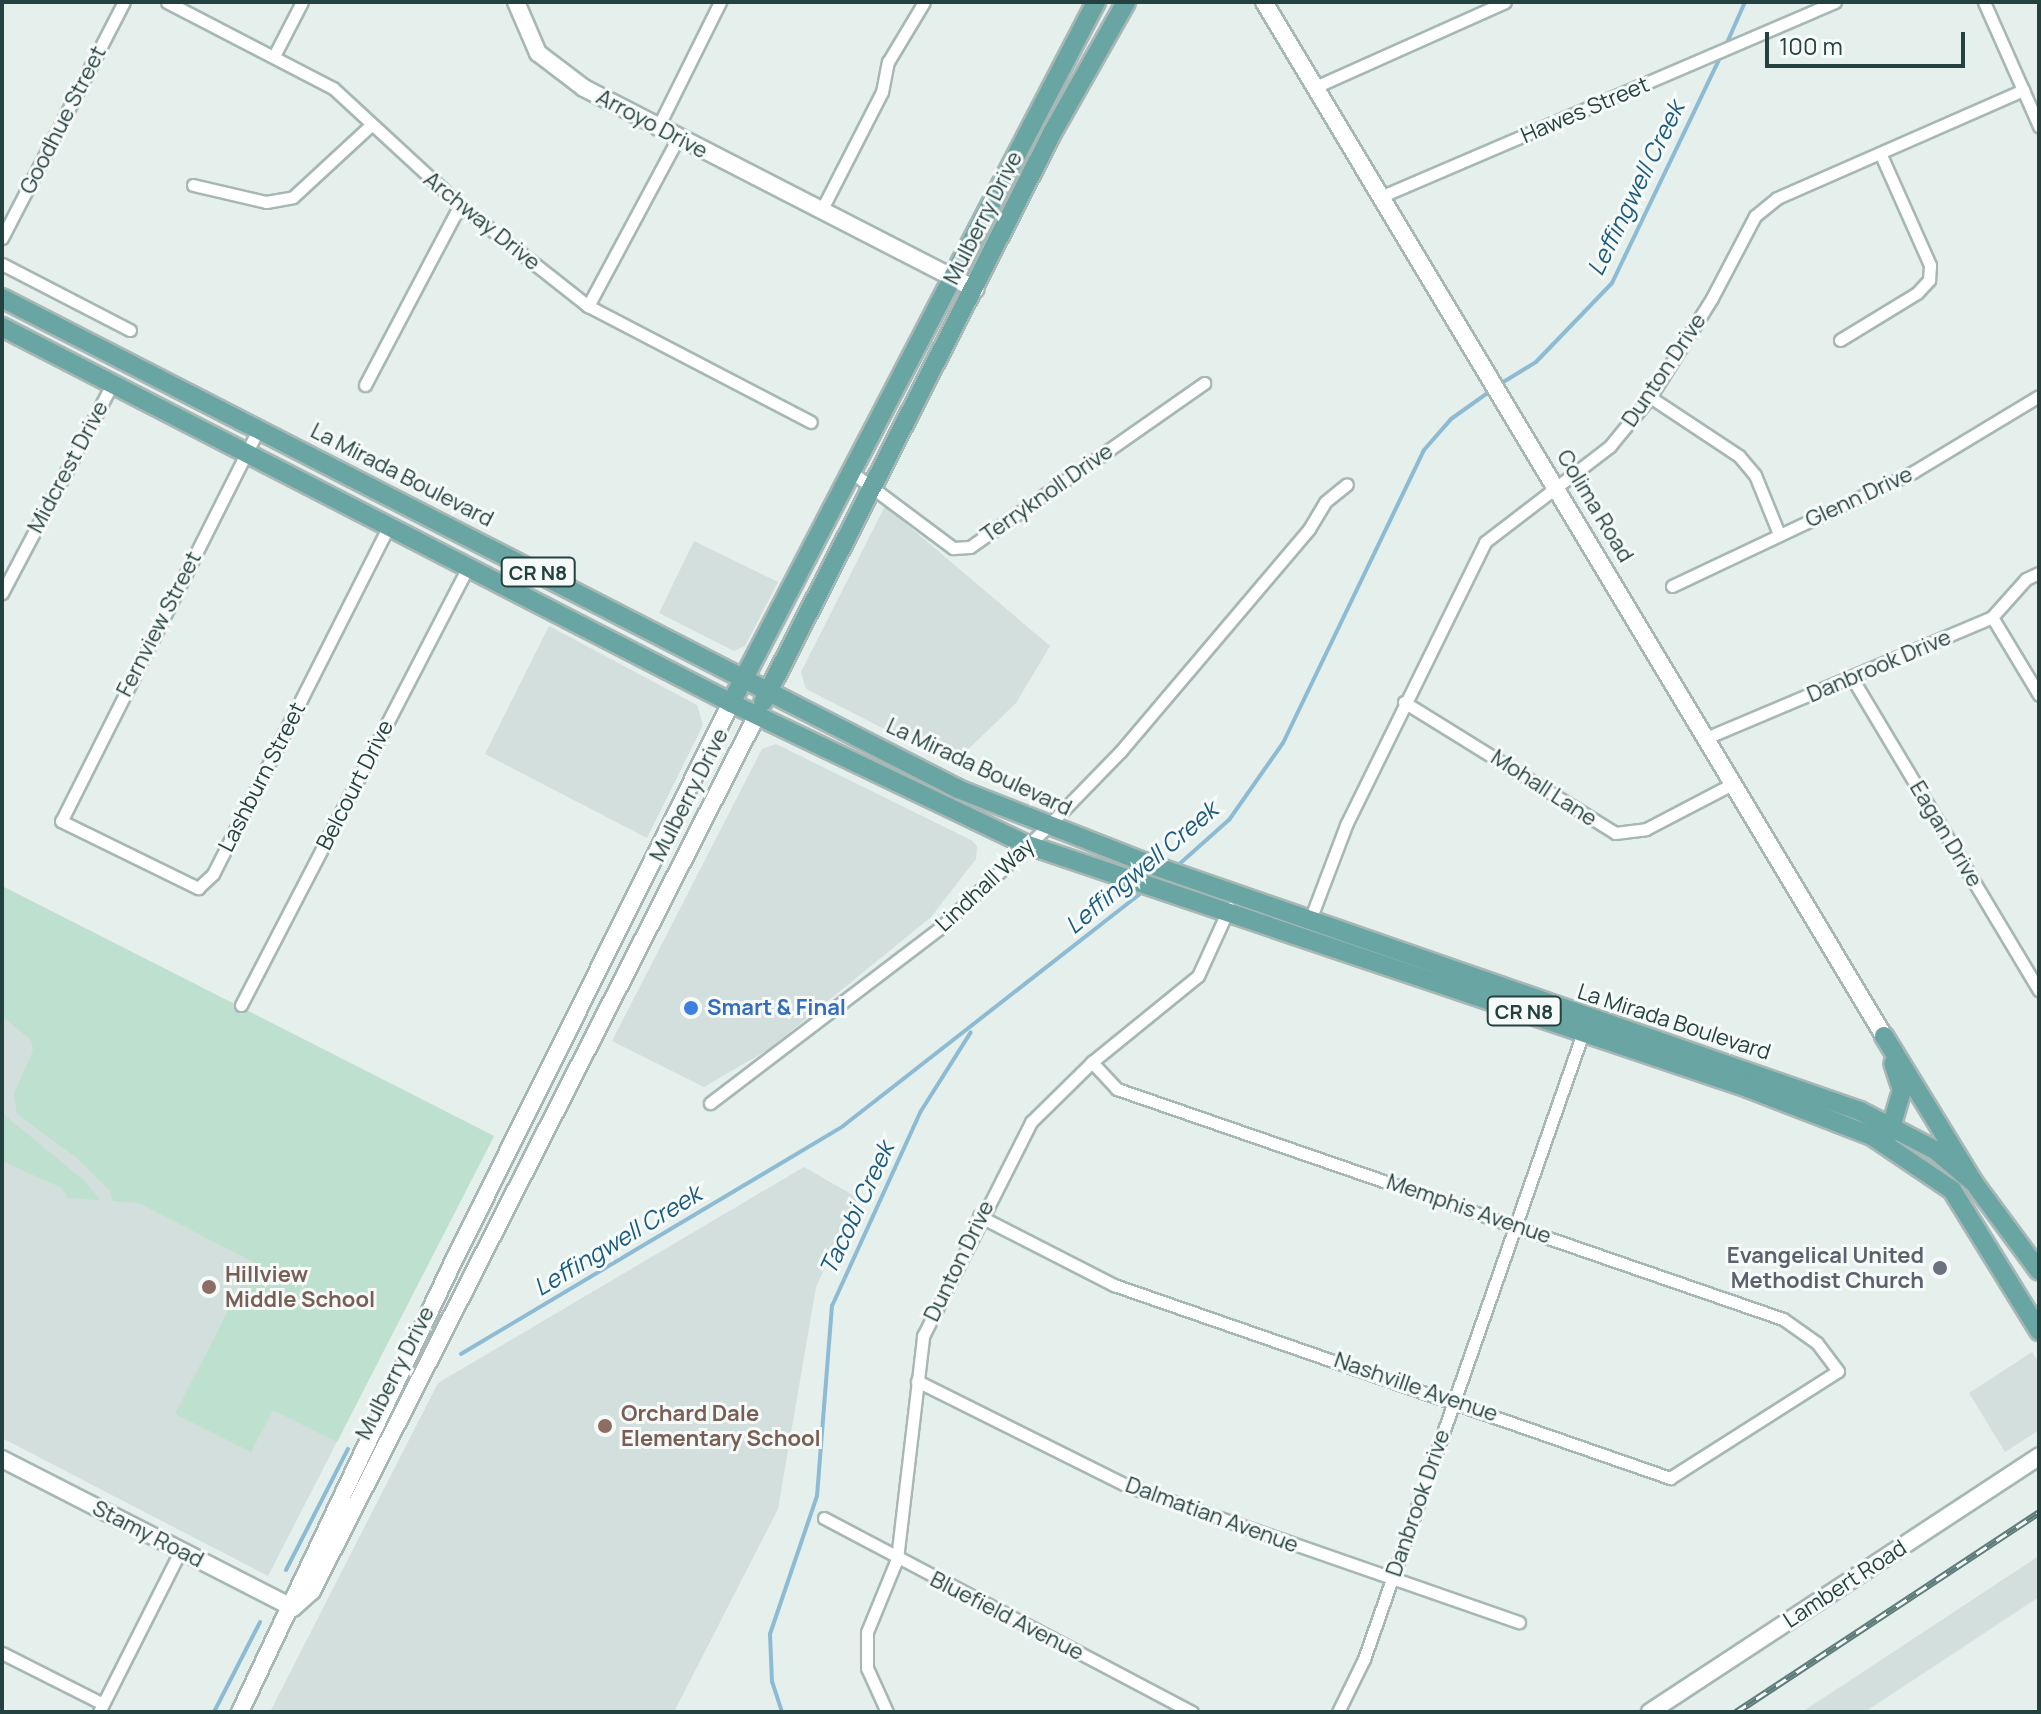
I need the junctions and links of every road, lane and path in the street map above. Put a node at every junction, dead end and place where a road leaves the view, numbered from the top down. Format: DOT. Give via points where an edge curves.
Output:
graph roads {
  1 [pos="124,2"];
  2 [pos="167,2"];
  3 [pos="302,2"];
  4 [pos="516,2"];
  5 [pos="720,2"];
  6 [pos="924,2"];
  7 [pos="1096,2"];
  8 [pos="1126,2"];
  9 [pos="1264,2"];
  10 [pos="1505,2"];
  11 [pos="1835,2"];
  12 [pos="1984,2"];
  13 [pos="274,56"];
  14 [pos="1313,88"];
  15 [pos="2023,90"];
  16 [pos="370,126"];
  17 [pos="2039,126"];
  18 [pos="657,129"];
  19 [pos="677,140"];
  20 [pos="1881,155"];
  21 [pos="193,185"];
  22 [pos="1380,197"];
  23 [pos="460,205"];
  24 [pos="821,211"];
  25 [pos="2,238"];
  26 [pos="2,264"];
  27 [pos="951,279"];
  28 [pos="975,289"];
  29 [pos="2,298"];
  30 [pos="588,306"];
  31 [pos="2,327"];
  32 [pos="130,330"];
  33 [pos="1840,340"];
  34 [pos="1204,383"];
  35 [pos="112,384"];
  36 [pos="365,385"];
  37 [pos="2039,396"];
  38 [pos="1650,397"];
  39 [pos="811,422"];
  40 [pos="259,428"];
  41 [pos="247,453"];
  42 [pos="850,471"];
  43 [pos="1347,484"];
  44 [pos="1556,486"];
  45 [pos="872,488"];
  46 [pos="389,525"];
  47 [pos="1779,534"];
  48 [pos="469,566"];
  49 [pos="2039,573"];
  50 [pos="1672,586"];
  51 [pos="2,593"];
  52 [pos="1992,617"];
  53 [pos="743,677"];
  54 [pos="1852,678"];
  55 [pos="769,691"];
  56 [pos="2039,695"];
  57 [pos="1404,702"];
  58 [pos="731,703"];
  59 [pos="757,715"];
  60 [pos="1706,738"];
  61 [pos="1732,784"];
  62 [pos="61,821"];
  63 [pos="1047,827"];
  64 [pos="1028,845"];
  65 [pos="1234,892"];
  66 [pos="1227,914"];
  67 [pos="1310,920"];
  68 [pos="2039,990"];
  69 [pos="241,1005"];
  70 [pos="1585,1026"];
  71 [pos="1884,1036"];
  72 [pos="1092,1062"];
  73 [pos="710,1103"];
  74 [pos="1893,1125"];
  75 [pos="1884,1144"];
  76 [pos="1974,1183"];
  77 [pos="979,1216"];
  78 [pos="1514,1224"];
  79 [pos="455,1258"];
  80 [pos="476,1266"];
  81 [pos="2039,1270"];
  82 [pos="2039,1331"];
  83 [pos="1838,1371"];
  84 [pos="917,1381"];
  85 [pos="1454,1400"];
  86 [pos="2039,1456"];
  87 [pos="2,1459"];
  88 [pos="824,1518"];
  89 [pos="181,1550"];
  90 [pos="897,1559"];
  91 [pos="1391,1579"];
  92 [pos="293,1608"];
  93 [pos="1519,1622"];
  94 [pos="2,1653"];
  95 [pos="101,1708"];
  96 [pos="240,1712"];
  97 [pos="887,1712"];
  98 [pos="1192,1712"];
  99 [pos="1338,1712"];
  100 [pos="1650,1712"];
  1 -- 25 [label="street, Goodhue Street"];
  2 -- 13 [label="street, Archway Drive"];
  3 -- 13 [label="street"];
  4 -- 18 [label="street, Arroyo Drive" via="538,53 584,88"];
  5 -- 18 [label="street"];
  6 -- 24 [label="street" via="888,62 882,92"];
  7 -- 27 [label="main road, Mulberry Drive"];
  8 -- 28 [label="main road, Mulberry Drive" via="1052,133"];
  9 -- 14 [label="street, Colima Road"];
  10 -- 14 [label="street"];
  11 -- 22 [label="street, Hawes Street"];
  12 -- 15 [label="street"];
  13 -- 16 [label="street, Archway Drive" via="333,88"];
  14 -- 22 [label="street, Colima Road"];
  15 -- 17 [label="street"];
  15 -- 20 [label="street, Dunton Drive"];
  16 -- 21 [label="street" via="293,197 266,202"];
  16 -- 23 [label="street, Archway Drive"];
  18 -- 19 [label="street, Arroyo Drive"];
  19 -- 24 [label="street, Arroyo Drive"];
  19 -- 30 [label="street"];
  20 -- 33 [label="street" via="1930,265 1929,280 1917,293"];
  20 -- 38 [label="street, Dunton Drive" via="1777,198 1755,216"];
  22 -- 44 [label="street, Colima Road"];
  23 -- 30 [label="street, Archway Drive"];
  23 -- 36 [label="street"];
  24 -- 27 [label="street, Arroyo Drive"];
  26 -- 32 [label="street"];
  27 -- 28 [label="street, Arroyo Drive"];
  27 -- 42 [label="main road, Mulberry Drive"];
  28 -- 45 [label="main road, Mulberry Drive"];
  29 -- 40 [label="main road, La Mirada Boulevard / CR N8"];
  30 -- 39 [label="street, Archway Drive"];
  31 -- 35 [label="main road, La Mirada Boulevard / CR N8"];
  34 -- 45 [label="street, Terryknoll Drive" via="970,547 953,548"];
  35 -- 41 [label="main road, La Mirada Boulevard / CR N8"];
  35 -- 51 [label="street, Midcrest Drive"];
  37 -- 47 [label="street, Glenn Drive" via="1913,472"];
  38 -- 44 [label="street, Dunton Drive" via="1610,446"];
  38 -- 47 [label="street" via="1739,456 1755,475"];
  40 -- 41 [label="street, Fernview Street"];
  40 -- 53 [label="main road, La Mirada Boulevard / CR N8"];
  41 -- 46 [label="main road, La Mirada Boulevard / CR N8"];
  41 -- 62 [label="street, Fernview Street"];
  42 -- 45 [label="street, Terryknoll Drive"];
  42 -- 53 [label="main road, Mulberry Drive"];
  43 -- 63 [label="street, Lindhall Way" via="1325,502 1309,529 1120,752"];
  44 -- 57 [label="street, Dunton Drive" via="1485,542"];
  44 -- 60 [label="street, Colima Road"];
  45 -- 55 [label="main road, Mulberry Drive"];
  46 -- 48 [label="main road, La Mirada Boulevard / CR N8"];
  46 -- 62 [label="street, Lashburn Street" via="213,874 198,888"];
  47 -- 50 [label="street, Glenn Drive"];
  48 -- 58 [label="main road, La Mirada Boulevard / CR N8"];
  48 -- 69 [label="street, Belcourt Drive"];
  49 -- 52 [label="street, Danbrook Drive" via="2026,579"];
  52 -- 54 [label="street, Danbrook Drive"];
  52 -- 56 [label="street"];
  53 -- 55 [label="main road, La Mirada Boulevard / CR N8"];
  53 -- 58 [label="main road, Mulberry Drive"];
  54 -- 60 [label="street, Danbrook Drive"];
  54 -- 68 [label="street, Eagan Drive"];
  55 -- 59 [label="main road, Mulberry Drive"];
  55 -- 63 [label="main road, La Mirada Boulevard / CR N8" via="958,789"];
  57 -- 61 [label="street, Mohall Lane" via="1615,833 1646,829"];
  57 -- 67 [label="street, Dunton Drive" via="1346,825"];
  58 -- 59 [label="main road, La Mirada Boulevard / CR N8"];
  58 -- 79 [label="street, Mulberry Drive"];
  59 -- 64 [label="main road, La Mirada Boulevard / CR N8"];
  59 -- 80 [label="street, Mulberry Drive"];
  60 -- 61 [label="street, Colima Road"];
  61 -- 71 [label="street, Colima Road"];
  63 -- 64 [label="street, Lindhall Way"];
  63 -- 65 [label="main road, La Mirada Boulevard / CR N8"];
  64 -- 66 [label="main road, La Mirada Boulevard / CR N8"];
  64 -- 73 [label="street, Lindhall Way" via="940,928"];
  65 -- 66 [label="street, Dunton Drive"];
  65 -- 67 [label="main road, La Mirada Boulevard / CR N8"];
  66 -- 70 [label="main road, La Mirada Boulevard / CR N8"];
  66 -- 72 [label="street, Dunton Drive" via="1198,976"];
  67 -- 70 [label="main road, La Mirada Boulevard / CR N8"];
  70 -- 74 [label="main road, La Mirada Boulevard / CR N8" via="1811,1092"];
  70 -- 75 [label="main road, La Mirada Boulevard / CR N8"];
  70 -- 78 [label="street, Danbrook Drive"];
  71 -- 74 [label="main road" via="1902,1090"];
  71 -- 76 [label="main road"];
  72 -- 77 [label="street, Dunton Drive" via="1031,1122"];
  72 -- 78 [label="street, Memphis Avenue" via="1117,1089"];
  74 -- 75 [label="main road"];
  74 -- 76 [label="main road, La Mirada Boulevard / CR N8" via="1935,1150"];
  75 -- 82 [label="main road, La Mirada Boulevard / CR N8" via="1952,1190"];
  76 -- 81 [label="main road, CR N8"];
  77 -- 84 [label="street, Dunton Drive" via="923,1336"];
  77 -- 85 [label="street, Nashville Avenue" via="1114,1285"];
  78 -- 83 [label="street, Memphis Avenue" via="1783,1319 1817,1343"];
  78 -- 85 [label="street, Danbrook Drive"];
  79 -- 80 [label="street"];
  79 -- 92 [label="street, Mulberry Drive" via="299,1580"];
  80 -- 92 [label="street, Mulberry Drive" via="312,1591"];
  83 -- 85 [label="street, Nashville Avenue" via="1670,1478"];
  84 -- 90 [label="street, Dunton Drive"];
  84 -- 91 [label="street, Dalmatian Avenue" via="1128,1486"];
  85 -- 91 [label="street, Danbrook Drive"];
  86 -- 100 [label="street, Lambert Road"];
  87 -- 89 [label="street, Stamy Road"];
  88 -- 90 [label="street, Bluefield Avenue"];
  89 -- 92 [label="street, Stamy Road"];
  89 -- 95 [label="street"];
  90 -- 97 [label="street, Dunton Drive" via="867,1632 867,1668"];
  90 -- 98 [label="street, Bluefield Avenue"];
  91 -- 93 [label="street, Dalmatian Avenue"];
  91 -- 99 [label="street, Danbrook Drive" via="1364,1659"];
  92 -- 96 [label="street, Mulberry Drive"];
  94 -- 95 [label="street"];
}
